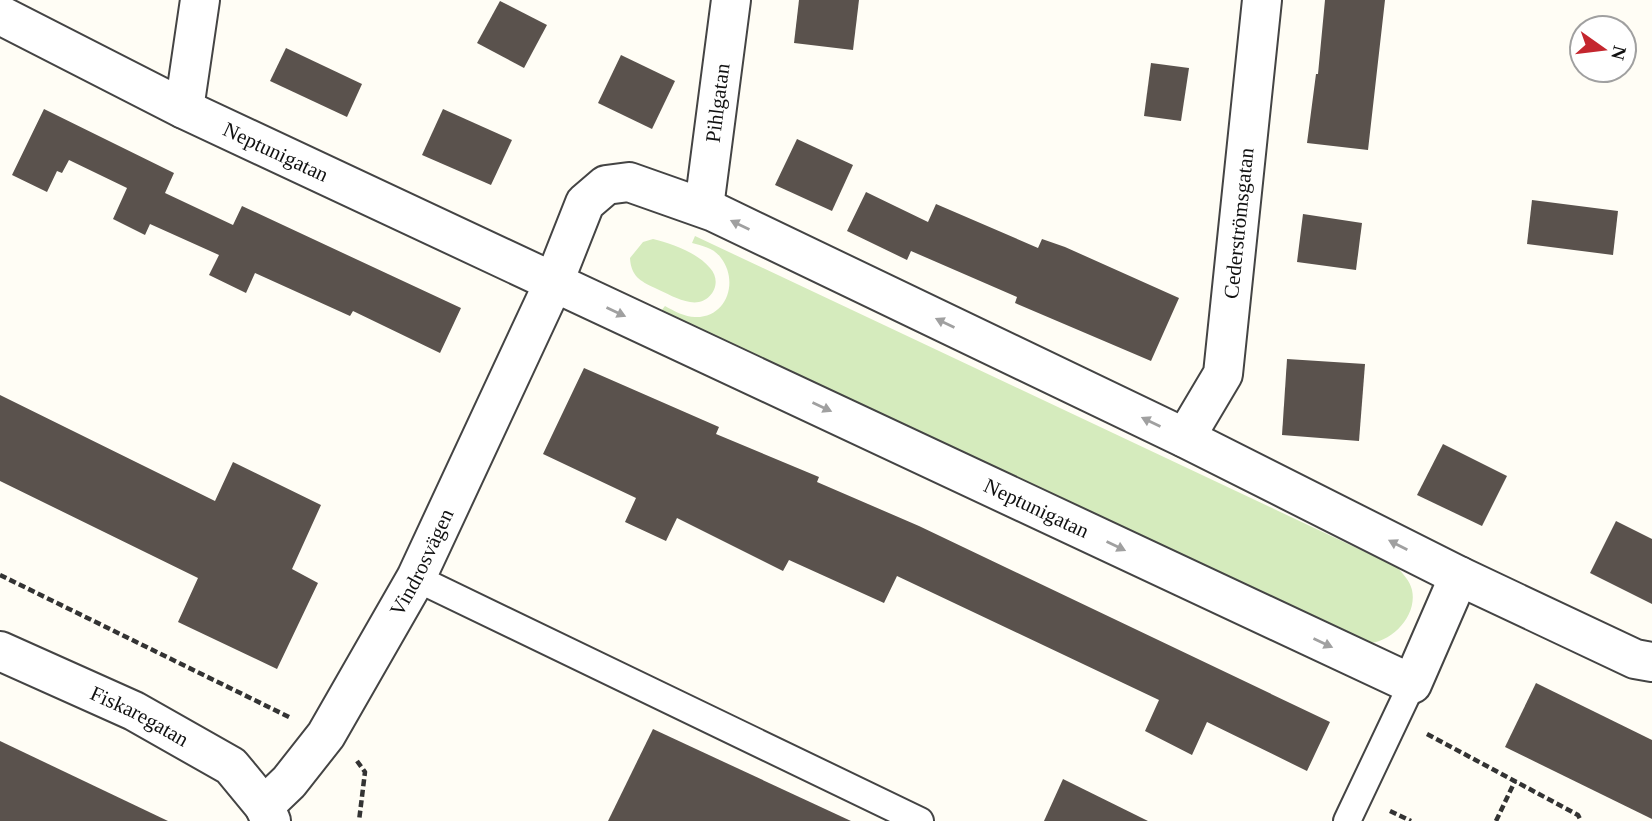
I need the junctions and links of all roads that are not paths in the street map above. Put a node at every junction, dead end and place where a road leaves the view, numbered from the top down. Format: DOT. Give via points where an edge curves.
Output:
graph roads {
  1 [pos="200,0"];
  2 [pos="731,0"];
  3 [pos="1262,0"];
  4 [pos="0,15"];
  5 [pos="184,109"];
  6 [pos="704,207"];
  7 [pos="553,284"];
  8 [pos="1185,438"];
  9 [pos="1459,576"];
  10 [pos="416,578"];
  11 [pos="0,651"];
  12 [pos="1652,662"];
  13 [pos="1404,701"];
  14 [pos="267,813"];
  15 [pos="920,821"];
  16 [pos="1347,821"];
  1 -- 5 [label="street"];
  2 -- 6 [label="street, Pihlgatan"];
  3 -- 8 [label="street, Cederströmsgatan" via="1223,374"];
  4 -- 5 [label="street, Neptunigatan"];
  5 -- 7 [label="street, Neptunigatan"];
  6 -- 7 [label="street" via="629,182 606,185 585,203"];
  8 -- 6 [label="street, one-way"];
  7 -- 10 [label="street, Vindrosvägen"];
  7 -- 13 [label="street, Neptunigatan, one-way" via="896,440"];
  9 -- 8 [label="street, one-way"];
  9 -- 12 [label="street" via="1635,659"];
  9 -- 13 [label="street"];
  10 -- 14 [label="street, Vindrosvägen" via="326,735"];
  10 -- 15 [label="lane"];
  11 -- 14 [label="street, Fiskaregatan" via="134,711 230,766"];
  13 -- 16 [label="lane"];
}
